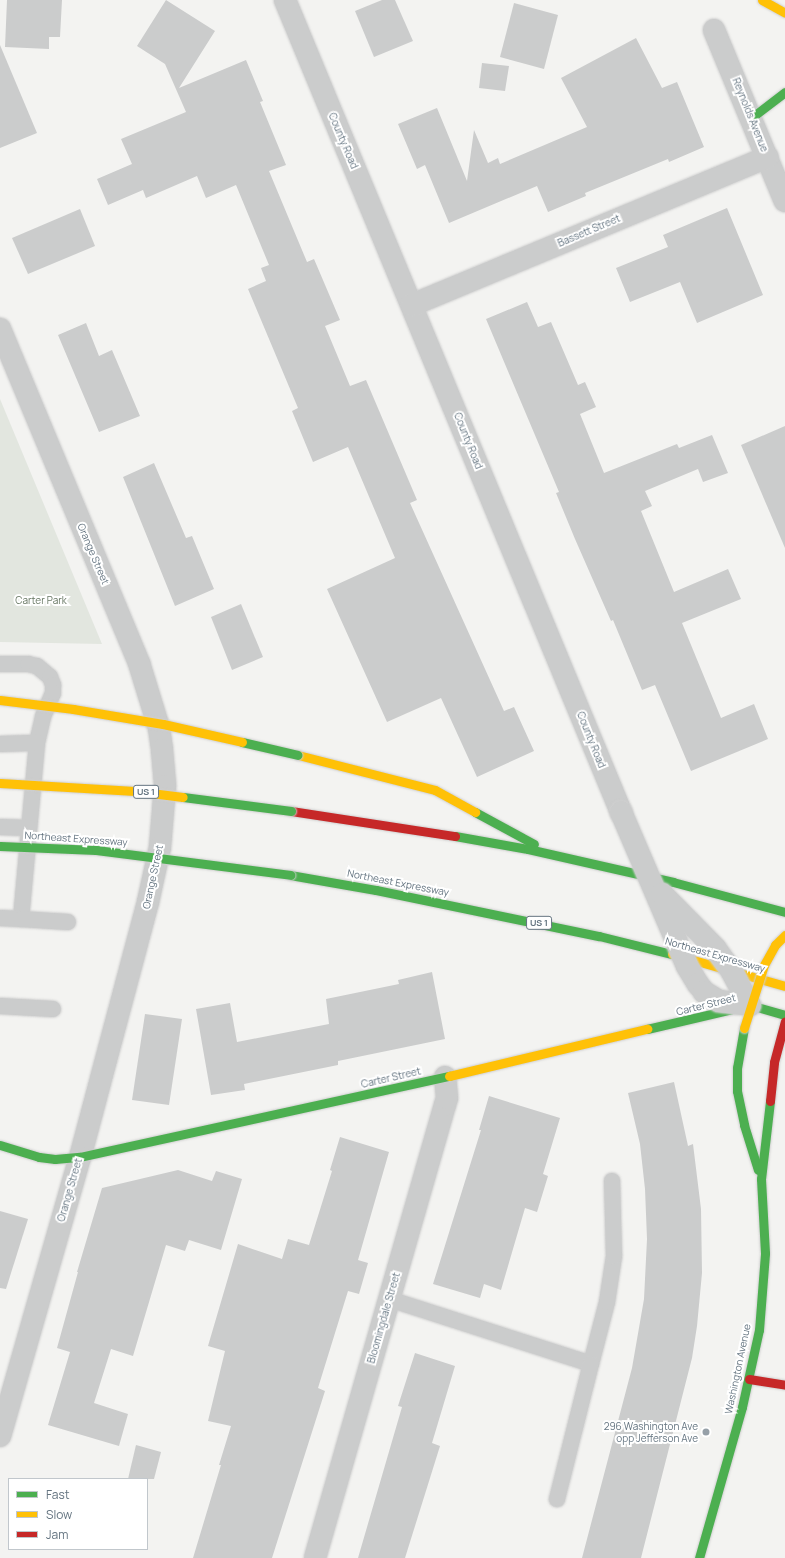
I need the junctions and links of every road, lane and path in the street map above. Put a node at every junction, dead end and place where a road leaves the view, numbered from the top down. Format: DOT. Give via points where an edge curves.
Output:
graph roads {
  1 [pos="762,0"];
  2 [pos="285,1"];
  3 [pos="785,13"];
  4 [pos="714,30"];
  5 [pos="785,92"];
  6 [pos="751,118"];
  7 [pos="767,157"];
  8 [pos="785,201"];
  9 [pos="412,305"];
  10 [pos="0,329"];
  11 [pos="0,664"];
  12 [pos="0,700"];
  13 [pos="37,743"];
  14 [pos="0,744"];
  15 [pos="0,783"];
  16 [pos="0,827"];
  17 [pos="29,828"];
  18 [pos="0,846"];
  19 [pos="555,855"];
  20 [pos="651,881"];
  21 [pos="785,912"];
  22 [pos="0,918"];
  23 [pos="22,919"];
  24 [pos="68,922"];
  25 [pos="785,935"];
  26 [pos="785,986"];
  27 [pos="750,1005"];
  28 [pos="0,1006"];
  29 [pos="53,1009"];
  30 [pos="785,1014"];
  31 [pos="785,1021"];
  32 [pos="445,1077"];
  33 [pos="0,1145"];
  34 [pos="80,1157"];
  35 [pos="761,1179"];
  36 [pos="612,1181"];
  37 [pos="389,1299"];
  38 [pos="591,1364"];
  39 [pos="749,1379"];
  40 [pos="785,1385"];
  41 [pos="0,1436"];
  42 [pos="557,1499"];
  43 [pos="315,1558"];
  44 [pos="699,1558"];
  1 -- 3 [label="main road"];
  2 -- 9 [label="street, County Road"];
  4 -- 6 [label="street, Reynolds Avenue"];
  5 -- 6 [label="main road"];
  6 -- 7 [label="street, Reynolds Avenue"];
  7 -- 8 [label="street, Reynolds Avenue"];
  7 -- 9 [label="street, Bassett Street"];
  9 -- 20 [label="street, County Road, bridge"];
  10 -- 34 [label="street, Orange Street" via="139,663 159,728 162,750 164,806 155,873"];
  11 -- 13 [label="lane" via="37,666 50,677 52,693"];
  12 -- 19 [label="main road, bridge" via="163,724 435,790"];
  13 -- 14 [label="lane"];
  13 -- 17 [label="lane"];
  15 -- 19 [label="main road, US 1, bridge" via="136,791 291,811 414,829"];
  16 -- 17 [label="lane"];
  17 -- 23 [label="lane"];
  18 -- 26 [label="main road, Northeast Expressway / US 1, bridge" via="96,850 207,863 383,891 655,949"];
  19 -- 21 [label="main road, US 1"];
  20 -- 27 [label="street, County Road, bridge" via="715,948 731,970"];
  20 -- 27 [label="street, County Road, bridge" via="687,966 704,992 719,1001"];
  22 -- 23 [label="lane"];
  23 -- 24 [label="lane"];
  25 -- 27 [label="main road, Washington Avenue, bridge" via="775,945 764,964"];
  27 -- 30 [label="main road, Carter Street"];
  27 -- 32 [label="main road, Carter Street"];
  27 -- 35 [label="main road, Washington Avenue, bridge" via="737,1068 738,1103"];
  28 -- 29 [label="lane"];
  31 -- 35 [label="main road, Washington Avenue" via="771,1087"];
  32 -- 34 [label="main road, Carter Street"];
  32 -- 37 [label="street, Bloomingdale Street" via="445,1105"];
  33 -- 34 [label="main road, Carter Street" via="39,1157"];
  34 -- 41 [label="street, Orange Street"];
  35 -- 39 [label="main road, Washington Avenue" via="763,1292"];
  36 -- 38 [label="lane" via="614,1256 607,1302"];
  37 -- 38 [label="lane"];
  37 -- 43 [label="street, Bloomingdale Street"];
  38 -- 42 [label="lane"];
  39 -- 40 [label="main road"];
  39 -- 44 [label="main road, Washington Avenue"];
}
